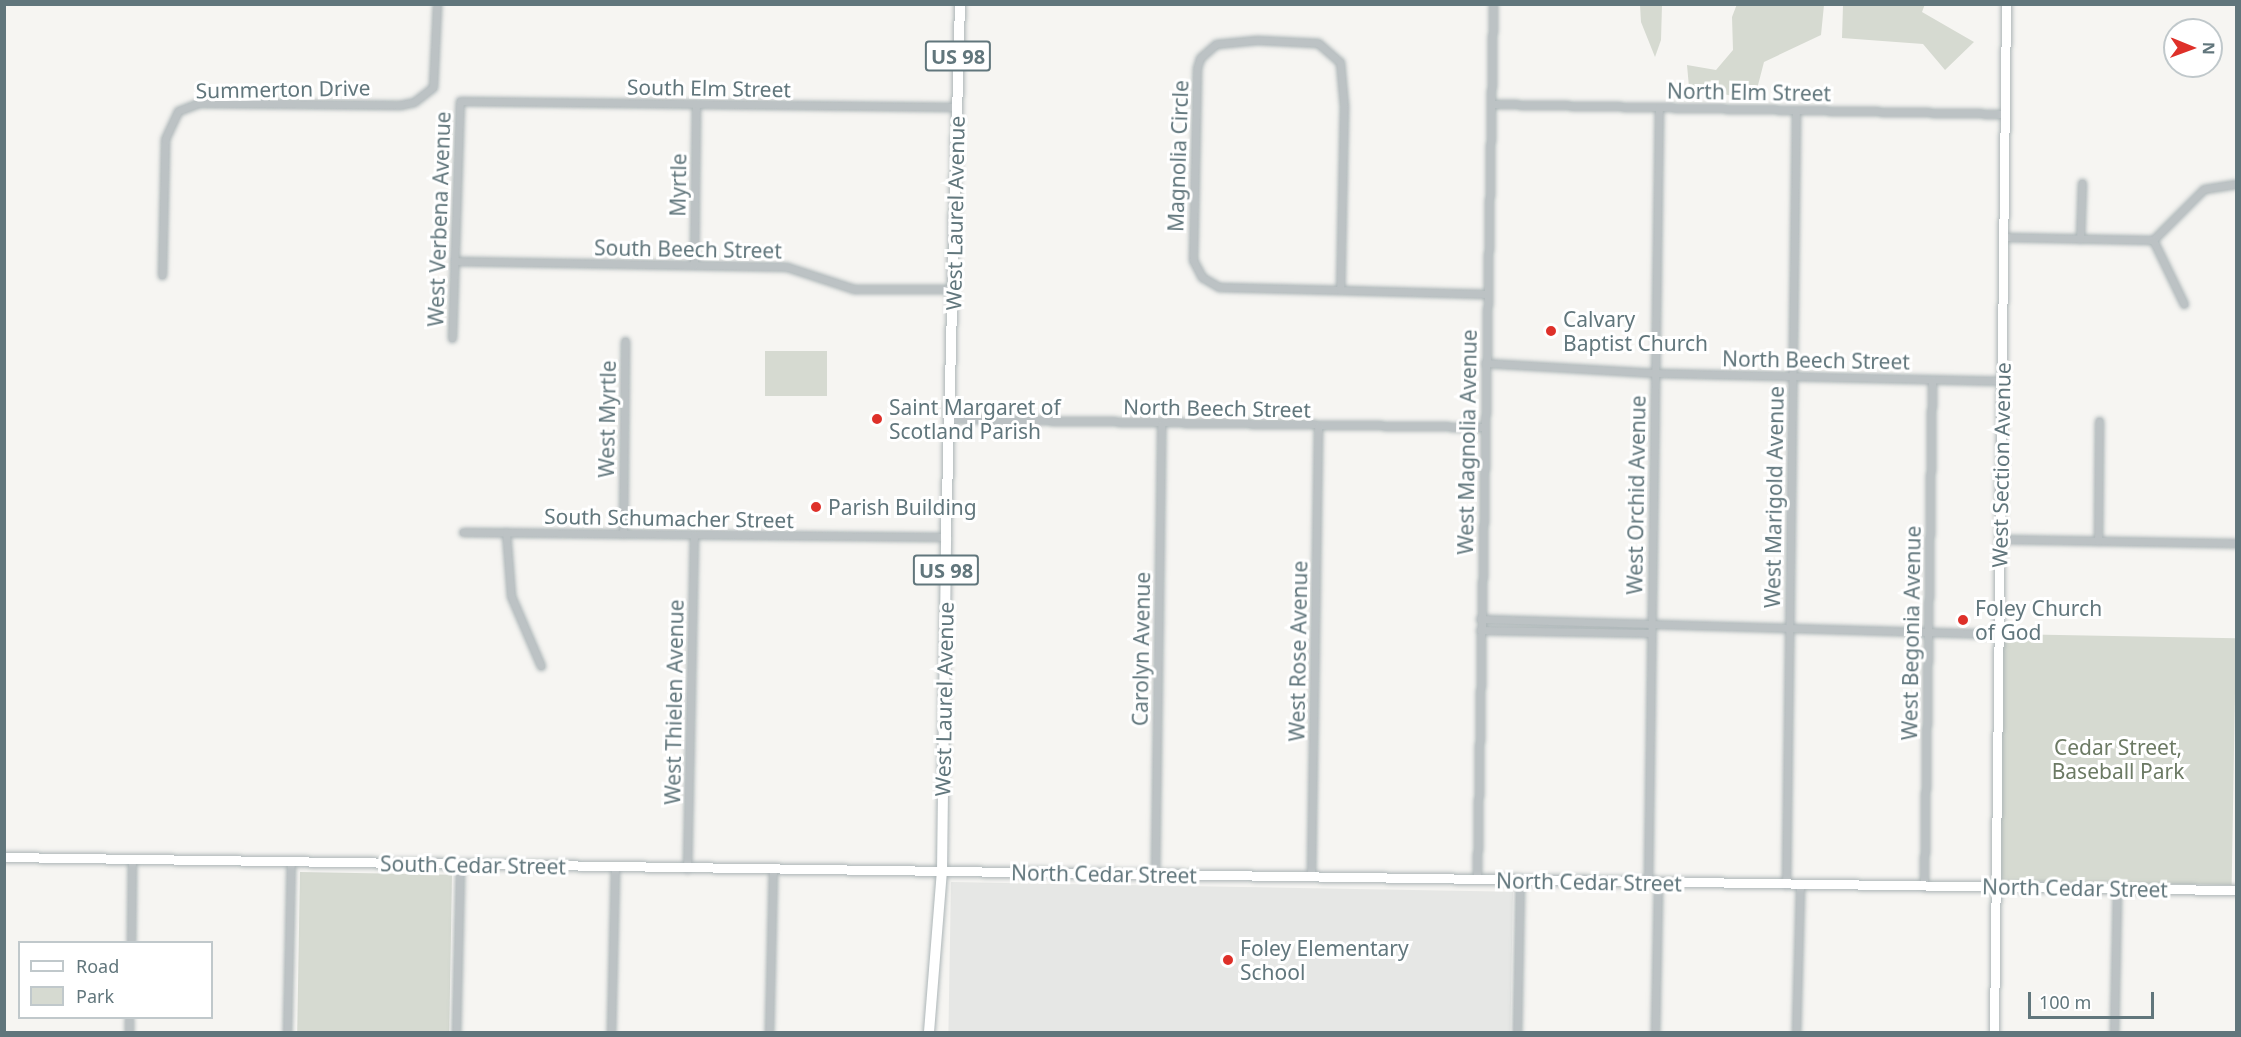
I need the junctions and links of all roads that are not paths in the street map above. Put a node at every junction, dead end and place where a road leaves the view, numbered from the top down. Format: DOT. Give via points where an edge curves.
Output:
graph roads {
  1 [pos="437,4"];
  2 [pos="960,4"];
  3 [pos="1493,4"];
  4 [pos="2006,4"];
  5 [pos="460,100"];
  6 [pos="1492,104"];
  7 [pos="696,105"];
  8 [pos="957,107"];
  9 [pos="1659,107"];
  10 [pos="1796,110"];
  11 [pos="2006,114"];
  12 [pos="2082,183"];
  13 [pos="2236,184"];
  14 [pos="2004,237"];
  15 [pos="2080,239"];
  16 [pos="2153,240"];
  17 [pos="454,261"];
  18 [pos="694,265"];
  19 [pos="162,275"];
  20 [pos="954,289"];
  21 [pos="1340,290"];
  22 [pos="1486,294"];
  23 [pos="2184,304"];
  24 [pos="452,338"];
  25 [pos="625,341"];
  26 [pos="1485,363"];
  27 [pos="1655,373"];
  28 [pos="1793,377"];
  29 [pos="1932,380"];
  30 [pos="2002,381"];
  31 [pos="950,419"];
  32 [pos="2099,421"];
  33 [pos="1161,424"];
  34 [pos="1318,426"];
  35 [pos="1484,427"];
  36 [pos="464,532"];
  37 [pos="506,532"];
  38 [pos="623,534"];
  39 [pos="694,535"];
  40 [pos="946,537"];
  41 [pos="2000,539"];
  42 [pos="2098,541"];
  43 [pos="2236,543"];
  44 [pos="1480,620"];
  45 [pos="1650,629"];
  46 [pos="1789,629"];
  47 [pos="1480,630"];
  48 [pos="1927,631"];
  49 [pos="1999,634"];
  50 [pos="541,666"];
  51 [pos="4,857"];
  52 [pos="132,859"];
  53 [pos="291,861"];
  54 [pos="460,865"];
  55 [pos="615,868"];
  56 [pos="687,869"];
  57 [pos="772,871"];
  58 [pos="942,872"];
  59 [pos="1155,874"];
  60 [pos="1311,877"];
  61 [pos="1477,880"];
  62 [pos="1520,881"];
  63 [pos="1653,883"];
  64 [pos="1786,885"];
  65 [pos="1800,885"];
  66 [pos="1924,886"];
  67 [pos="1996,887"];
  68 [pos="2117,889"];
  69 [pos="2236,890"];
  70 [pos="130,941"];
  71 [pos="287,1032"];
  72 [pos="456,1032"];
  73 [pos="611,1032"];
  74 [pos="769,1032"];
  75 [pos="929,1032"];
  76 [pos="1517,1032"];
  77 [pos="1655,1032"];
  78 [pos="1796,1032"];
  79 [pos="1994,1032"];
  80 [pos="2114,1032"];
  1 -- 19 [label="street, Summerton Drive" via="433,87 414,102 199,103 178,111 165,139"];
  2 -- 8 [label="main road, West Laurel Avenue / US 98"];
  3 -- 6 [label="street, West Magnolia Avenue"];
  4 -- 11 [label="street, West Section Avenue"];
  5 -- 7 [label="street, South Elm Street"];
  5 -- 17 [label="street, West Verbena Avenue"];
  6 -- 9 [label="street, North Elm Street"];
  6 -- 22 [label="street, West Magnolia Avenue"];
  7 -- 8 [label="street, South Elm Street"];
  7 -- 18 [label="street, Myrtle"];
  8 -- 20 [label="main road, West Laurel Avenue / US 98"];
  9 -- 10 [label="street, North Elm Street"];
  9 -- 27 [label="street, West Orchid Avenue"];
  10 -- 11 [label="street, North Elm Street"];
  10 -- 28 [label="street, West Marigold Avenue"];
  11 -- 14 [label="street, West Section Avenue"];
  12 -- 15 [label="street"];
  13 -- 16 [label="street" via="2204,189"];
  14 -- 15 [label="street"];
  14 -- 30 [label="street, West Section Avenue"];
  15 -- 16 [label="street"];
  16 -- 23 [label="street"];
  17 -- 18 [label="street, South Beech Street"];
  17 -- 24 [label="street, West Verbena Avenue"];
  18 -- 20 [label="street, South Beech Street" via="787,267 854,289"];
  20 -- 31 [label="main road, West Laurel Avenue / US 98"];
  21 -- 21 [label="street, Magnolia Circle" via="1230,289 1209,283 1196,269 1191,234 1195,76 1200,58 1216,44 1308,41 1328,48 1340,62 1344,106"];
  21 -- 22 [label="street, Magnolia Circle"];
  22 -- 26 [label="street, West Magnolia Avenue"];
  25 -- 38 [label="street, West Myrtle"];
  26 -- 27 [label="street, North Beech Street"];
  26 -- 35 [label="street, West Magnolia Avenue"];
  27 -- 28 [label="street, North Beech Street"];
  27 -- 45 [label="street, West Orchid Avenue"];
  28 -- 29 [label="street, North Beech Street"];
  28 -- 46 [label="street, West Marigold Avenue"];
  29 -- 30 [label="street, North Beech Street"];
  29 -- 48 [label="street, West Begonia Avenue"];
  30 -- 41 [label="street, West Section Avenue"];
  31 -- 33 [label="street, North Beech Street"];
  31 -- 40 [label="main road, West Laurel Avenue / US 98"];
  32 -- 42 [label="street"];
  33 -- 34 [label="street, North Beech Street"];
  33 -- 59 [label="street, Carolyn Avenue"];
  34 -- 35 [label="street, North Beech Street"];
  34 -- 60 [label="street, West Rose Avenue"];
  35 -- 44 [label="street, West Magnolia Avenue"];
  36 -- 37 [label="street, South Schumacher Street"];
  37 -- 38 [label="street, South Schumacher Street"];
  37 -- 50 [label="street" via="511,596"];
  38 -- 39 [label="street, South Schumacher Street"];
  39 -- 40 [label="street, South Schumacher Street"];
  39 -- 56 [label="street, West Thielen Avenue"];
  40 -- 58 [label="main road, West Laurel Avenue / US 98"];
  41 -- 42 [label="street"];
  41 -- 49 [label="street, West Section Avenue"];
  42 -- 43 [label="street"];
  44 -- 45 [label="street"];
  44 -- 47 [label="street, West Magnolia Avenue"];
  45 -- 46 [label="street"];
  45 -- 47 [label="street"];
  45 -- 63 [label="street, West Orchid Avenue"];
  46 -- 48 [label="street"];
  46 -- 64 [label="street, West Marigold Avenue"];
  47 -- 61 [label="street, West Magnolia Avenue"];
  48 -- 49 [label="street"];
  48 -- 66 [label="street, West Begonia Avenue"];
  49 -- 67 [label="street, West Section Avenue"];
  51 -- 52 [label="street, South Cedar Street"];
  52 -- 53 [label="street, South Cedar Street"];
  52 -- 70 [label="street"];
  53 -- 54 [label="street, South Cedar Street"];
  53 -- 71 [label="street"];
  54 -- 55 [label="street, South Cedar Street"];
  54 -- 72 [label="street"];
  55 -- 56 [label="street, South Cedar Street"];
  55 -- 73 [label="street"];
  56 -- 57 [label="street, South Cedar Street"];
  57 -- 58 [label="street, South Cedar Street"];
  57 -- 74 [label="street"];
  58 -- 59 [label="street, North Cedar Street"];
  58 -- 75 [label="main road, West Laurel Avenue / US 98"];
  59 -- 60 [label="street, North Cedar Street"];
  60 -- 61 [label="street, North Cedar Street"];
  61 -- 62 [label="street, North Cedar Street"];
  62 -- 63 [label="street, North Cedar Street"];
  62 -- 76 [label="street"];
  63 -- 64 [label="street, North Cedar Street"];
  63 -- 77 [label="street, West Orchid Avenue"];
  64 -- 65 [label="street, North Cedar Street"];
  65 -- 66 [label="street, North Cedar Street"];
  65 -- 78 [label="street"];
  66 -- 67 [label="street, North Cedar Street"];
  67 -- 68 [label="street, North Cedar Street"];
  67 -- 79 [label="street, West Section Avenue"];
  68 -- 69 [label="street, North Cedar Street"];
  68 -- 80 [label="street"];
}
